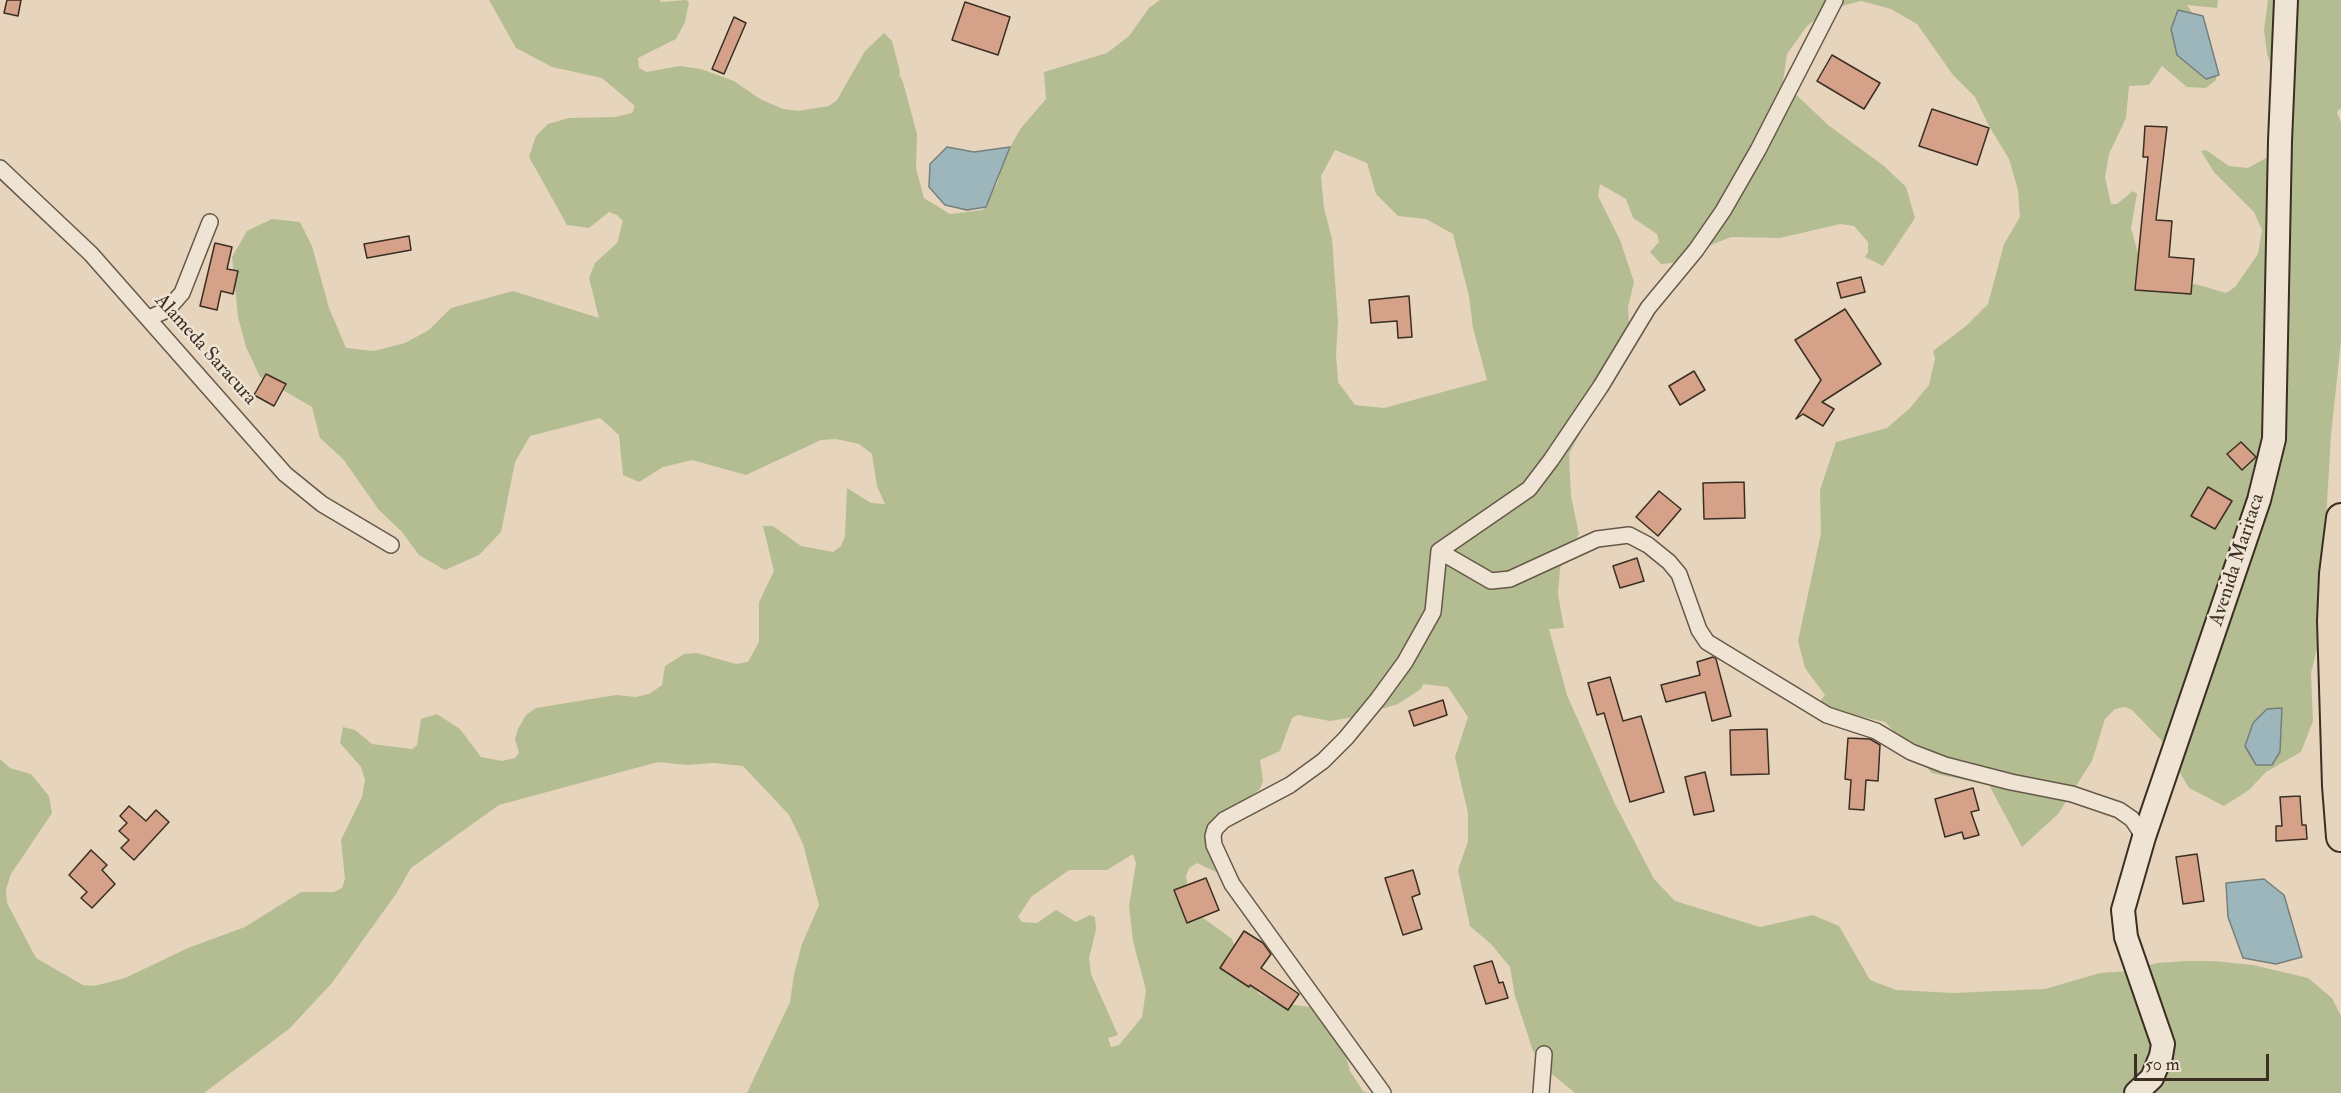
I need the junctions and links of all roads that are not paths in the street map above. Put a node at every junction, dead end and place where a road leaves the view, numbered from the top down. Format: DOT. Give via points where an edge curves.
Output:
graph roads {
  1 [pos="1834,0"];
  2 [pos="2286,0"];
  3 [pos="0,168"];
  4 [pos="210,222"];
  5 [pos="149,318"];
  6 [pos="2341,518"];
  7 [pos="391,545"];
  8 [pos="1439,551"];
  9 [pos="2144,837"];
  10 [pos="2341,837"];
  11 [pos="1544,1054"];
  12 [pos="1383,1093"];
  13 [pos="1541,1093"];
  14 [pos="2136,1093"];
  1 -- 8 [label="street" via="1723,211 1648,308 1551,460 1529,489"];
  2 -- 9 [label="street, Avenida Maritaca" via="2274,439 2259,500"];
  3 -- 5 [label="street, Alameda Saracura" via="91,254"];
  4 -- 5 [label="street" via="182,292 167,310"];
  5 -- 7 [label="street, Alameda Saracura" via="285,474 322,504"];
  6 -- 10 [label="highway" via="2332,621"];
  8 -- 9 [label="street" via="1491,580 1510,579 1597,539 1629,535 1670,562 1707,642 1827,715 1876,731 1911,752 1945,765 2072,794 2119,810 2132,819"];
  8 -- 12 [label="street" via="1433,612 1405,662 1378,699 1323,761 1290,785 1224,820 1213,836 1232,884"];
  9 -- 14 [label="street, Avenida Maritaca" via="2123,910 2126,937 2163,1044 2152,1078"];
  11 -- 13 [label="street"];
}
